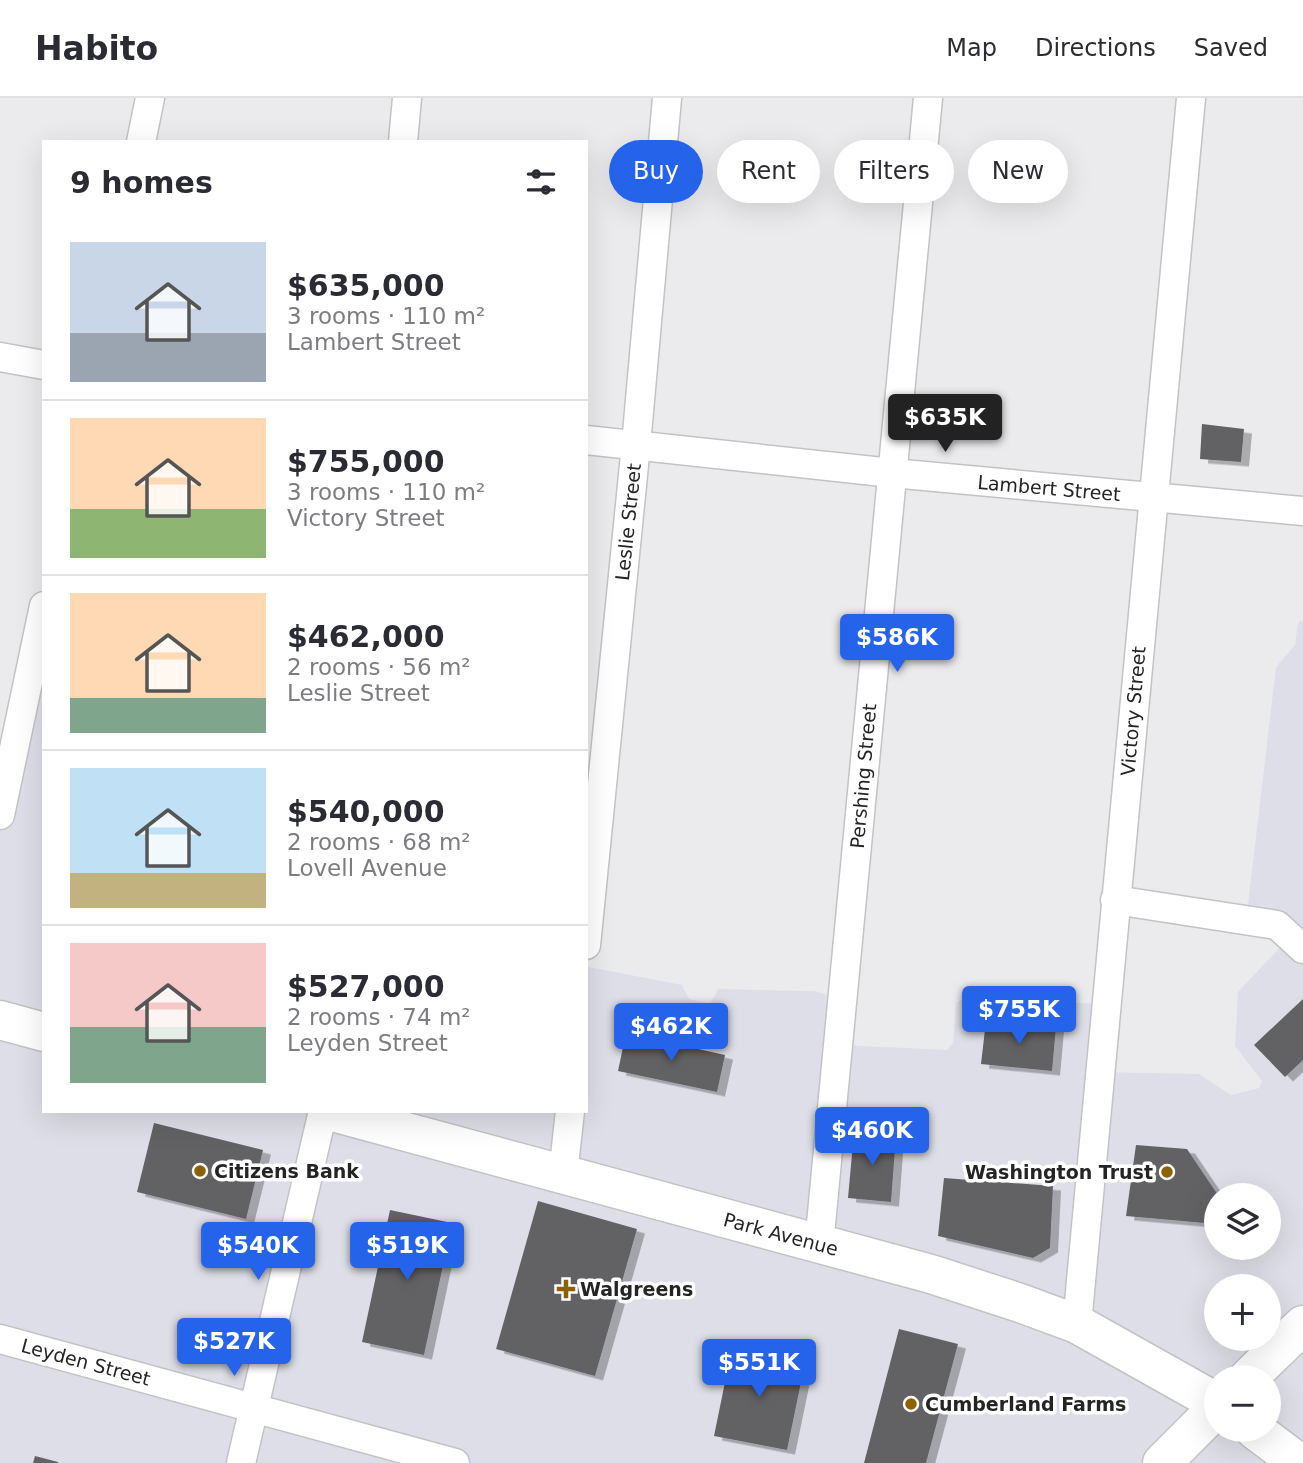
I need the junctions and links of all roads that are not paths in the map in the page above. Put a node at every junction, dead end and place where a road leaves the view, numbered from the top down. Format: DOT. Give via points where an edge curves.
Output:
graph roads {
  1 [pos="150,98"];
  2 [pos="407,98"];
  3 [pos="667,98"];
  4 [pos="928,98"];
  5 [pos="1191,98"];
  6 [pos="141,140"];
  7 [pos="403,140"];
  8 [pos="0,357"];
  9 [pos="42,365"];
  10 [pos="588,440"];
  11 [pos="636,446"];
  12 [pos="892,473"];
  13 [pos="1153,498"];
  14 [pos="1303,511"];
  15 [pos="42,616"];
  16 [pos="0,816"];
  17 [pos="1115,900"];
  18 [pos="588,925"];
  19 [pos="1303,949"];
  20 [pos="0,1020"];
  21 [pos="42,1031"];
  22 [pos="323,1113"];
  23 [pos="336,1113"];
  24 [pos="570,1113"];
  25 [pos="563,1174"];
  26 [pos="819,1245"];
  27 [pos="1077,1324"];
  28 [pos="1303,1325"];
  29 [pos="0,1339"];
  30 [pos="1261,1365"];
  31 [pos="1204,1395"];
  32 [pos="254,1408"];
  33 [pos="1204,1421"];
  34 [pos="1271,1442"];
  35 [pos="241,1463"];
  36 [pos="456,1463"];
  37 [pos="1162,1463"];
  38 [pos="1299,1463"];
  1 -- 6 [label="street"];
  2 -- 7 [label="street"];
  3 -- 11 [label="street, Leslie Street"];
  4 -- 12 [label="street, Pershing Street"];
  5 -- 13 [label="street, Victory Street"];
  8 -- 9 [label="street"];
  10 -- 11 [label="street, Lambert Street"];
  11 -- 12 [label="street, Lambert Street"];
  11 -- 18 [label="street, Leslie Street"];
  12 -- 13 [label="street, Lambert Street"];
  12 -- 26 [label="street, Pershing Street"];
  13 -- 14 [label="street, Lambert Street"];
  13 -- 17 [label="street, Victory Street"];
  15 -- 16 [label="street"];
  17 -- 19 [label="street" via="1277,925"];
  17 -- 27 [label="street, Victory Street"];
  20 -- 21 [label="main road"];
  22 -- 32 [label="street"];
  23 -- 25 [label="main road, Park Avenue"];
  24 -- 25 [label="street"];
  25 -- 26 [label="main road, Park Avenue"];
  26 -- 27 [label="main road, Park Avenue" via="931,1274"];
  27 -- 31 [label="main road, Park Avenue"];
  28 -- 30 [label="main road"];
  29 -- 32 [label="street, Leyden Street"];
  32 -- 35 [label="street"];
  32 -- 36 [label="street, Leyden Street"];
  33 -- 37 [label="main road"];
  34 -- 38 [label="main road"];
}
